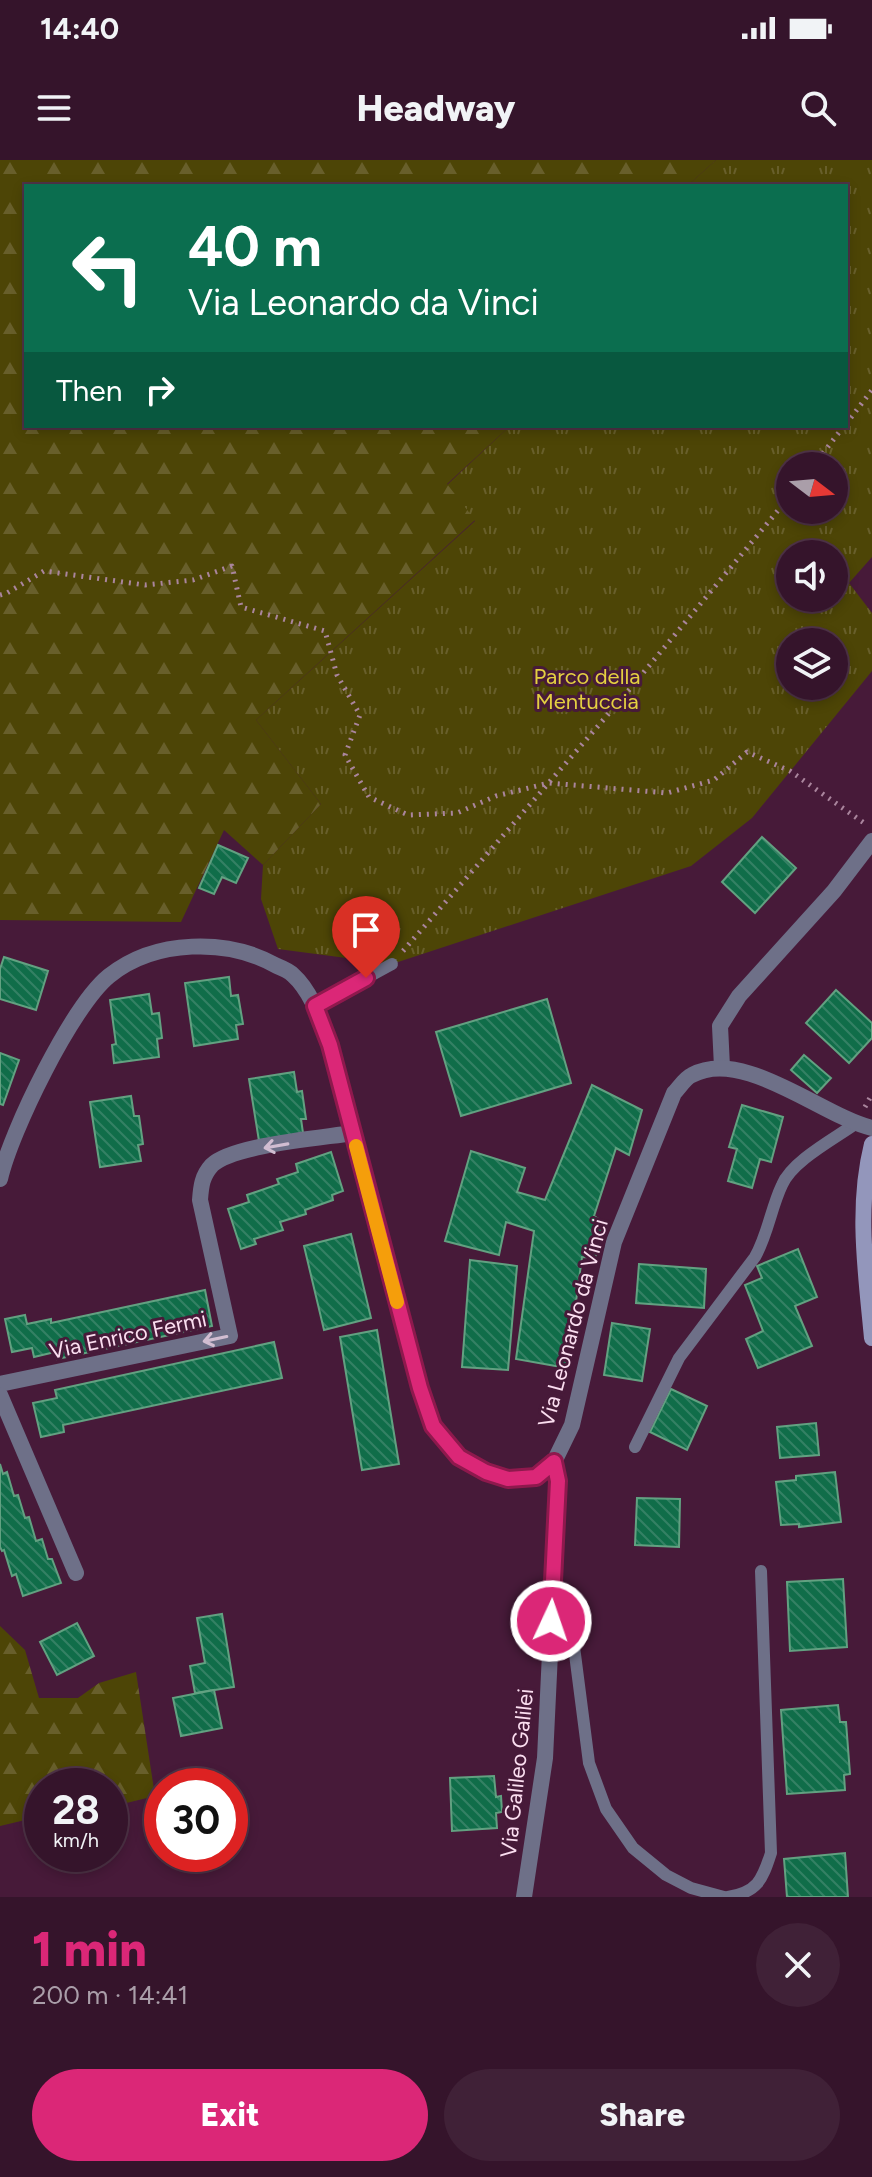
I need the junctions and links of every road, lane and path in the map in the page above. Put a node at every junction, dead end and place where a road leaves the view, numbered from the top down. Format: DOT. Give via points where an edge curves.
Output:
graph roads {
  1 [pos="872,390"];
  2 [pos="848,421"];
  3 [pos="843,428"];
  4 [pos="824,452"];
  5 [pos="776,515"];
  6 [pos="0,595"];
  7 [pos="549,783"];
  8 [pos="872,826"];
  9 [pos="872,841"];
  10 [pos="392,964"];
  11 [pos="315,1006"];
  12 [pos="722,1067"];
  13 [pos="864,1126"];
  14 [pos="353,1133"];
  15 [pos="872,1144"];
  16 [pos="0,1179"];
  17 [pos="872,1338"];
  18 [pos="0,1384"];
  19 [pos="0,1395"];
  20 [pos="635,1447"];
  21 [pos="554,1462"];
  22 [pos="761,1571"];
  23 [pos="76,1573"];
  24 [pos="553,1594"];
  25 [pos="524,1897"];
  26 [pos="726,1897"];
  1 -- 2 [label="path"];
  3 -- 4 [label="path"];
  5 -- 7 [label="path"];
  6 -- 7 [label="path" via="44,571 145,585 193,580 232,566 241,607 325,631 337,675 360,715 345,755 369,797 408,815 457,813 496,796"];
  7 -- 8 [label="path" via="667,793 714,780 747,752 790,771"];
  7 -- 10 [label="path"];
  9 -- 12 [label="street" via="739,996 720,1026"];
  10 -- 11 [label="lane"];
  11 -- 14 [label="street, Via Leonardo da Vinci"];
  11 -- 16 [label="street, Via Leonardo da Vinci" via="293,975 258,955 212,946 167,949 135,961 109,976 64,1037 28,1104"];
  12 -- 13 [label="street" via="798,1094"];
  12 -- 21 [label="street, Via Leonardo da Vinci" via="691,1075 674,1093 660,1125 614,1242 572,1425"];
  13 -- 20 [label="lane" via="791,1170 755,1257 679,1358"];
  14 -- 18 [label="street, Via Enrico Fermi, one-way" via="234,1153 214,1164 202,1179 200,1200 230,1336"];
  14 -- 21 [label="street, Via Leonardo da Vinci" via="433,1426 459,1457 508,1479 536,1477"];
  15 -- 17 [label="main road" via="864,1176 862,1231"];
  19 -- 23 [label="street"];
  21 -- 24 [label="street, Via Galileo Galilei" via="558,1481"];
  22 -- 26 [label="lane" via="771,1853 763,1878 746,1894"];
  24 -- 25 [label="street, Via Galileo Galilei" via="545,1758"];
  24 -- 26 [label="lane" via="572,1631 589,1763 606,1809 633,1848 666,1875"];
}
